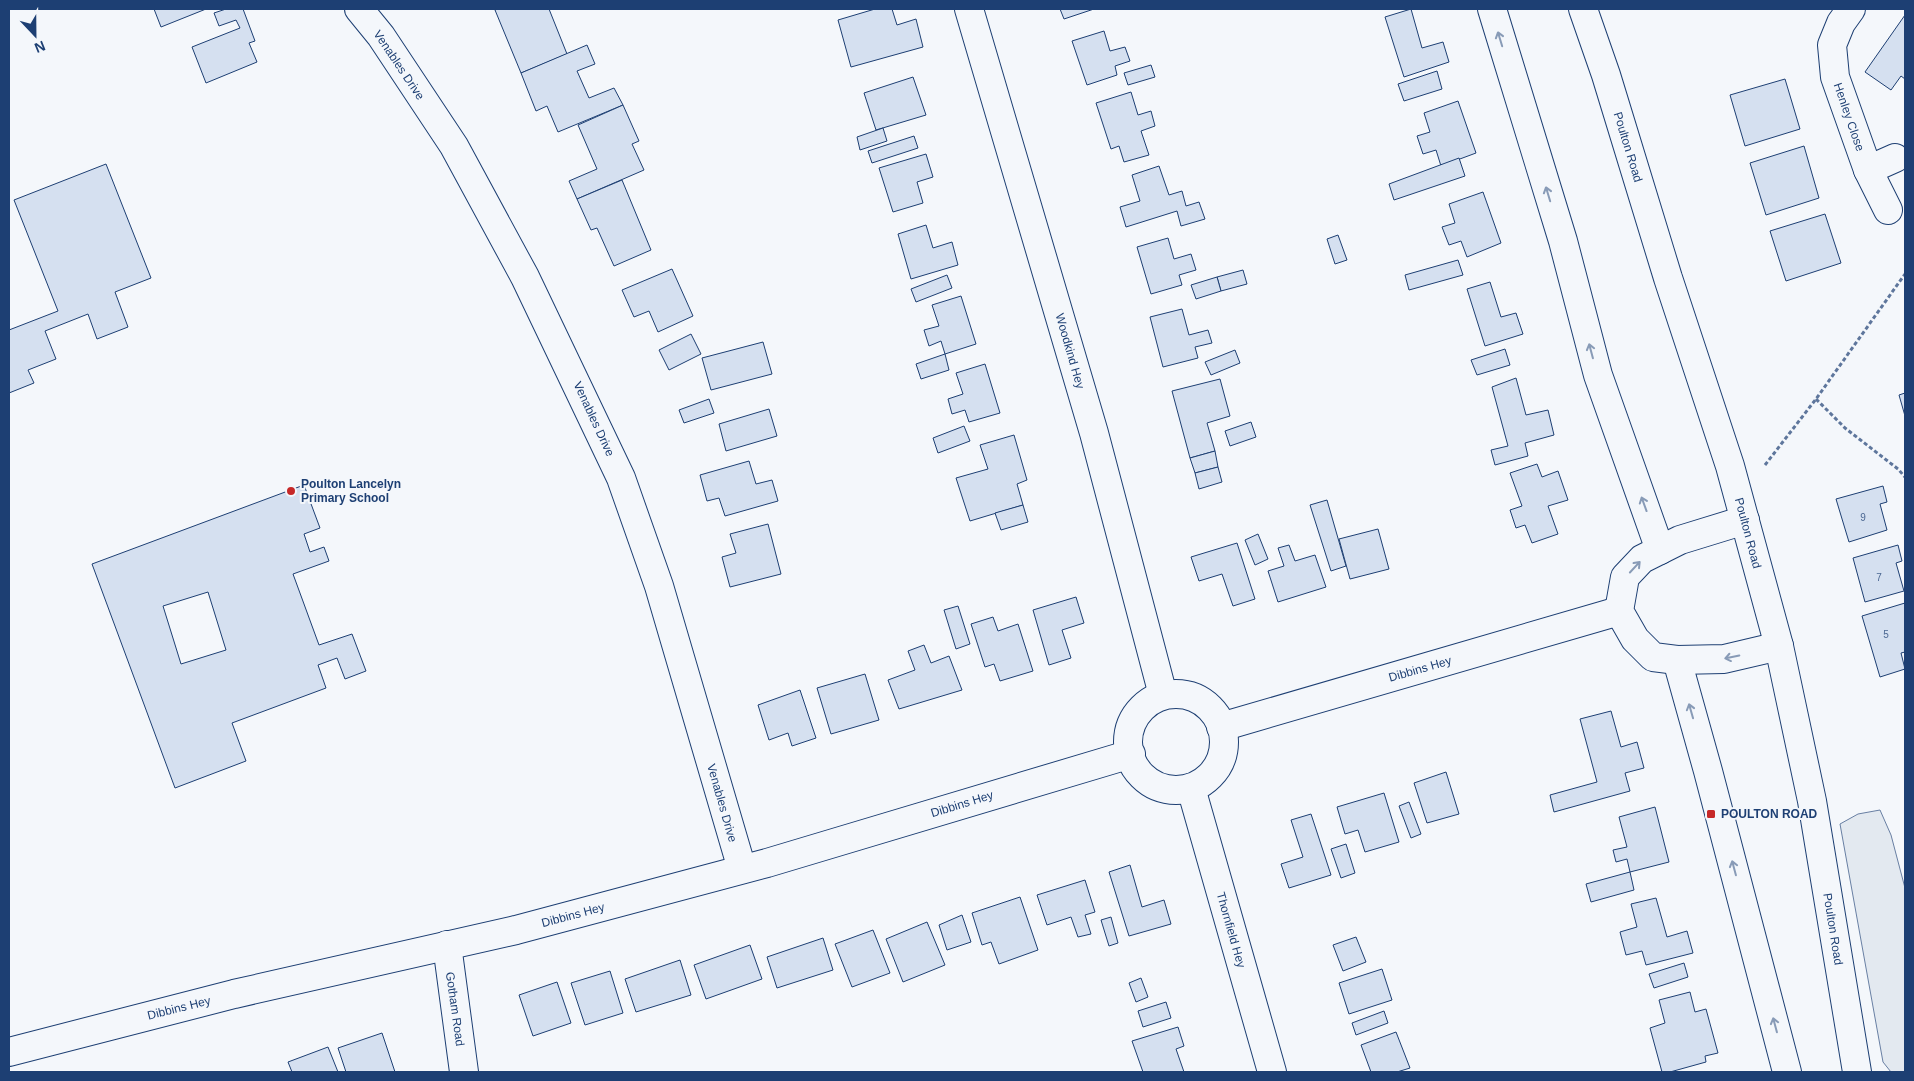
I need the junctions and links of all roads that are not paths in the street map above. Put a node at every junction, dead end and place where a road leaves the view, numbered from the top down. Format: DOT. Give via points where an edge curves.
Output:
graph roads {
  1 [pos="359,9"];
  2 [pos="969,9"];
  3 [pos="1492,9"];
  4 [pos="1583,9"];
  5 [pos="1851,9"];
  6 [pos="1895,158"];
  7 [pos="1868,170"];
  8 [pos="1888,210"];
  9 [pos="1742,509"];
  10 [pos="1660,550"];
  11 [pos="1619,611"];
  12 [pos="1779,646"];
  13 [pos="1677,660"];
  14 [pos="1163,695"];
  15 [pos="1221,727"];
  16 [pos="1131,754"];
  17 [pos="1191,788"];
  18 [pos="742,869"];
  19 [pos="447,945"];
  20 [pos="9,1052"];
  21 [pos="464,1072"];
  22 [pos="1272,1072"];
  23 [pos="1787,1072"];
  24 [pos="1856,1072"];
  1 -- 18 [label="street, Venables Drive" via="381,36 454,146 525,277 621,478 659,586"];
  2 -- 14 [label="street, Woodkind Hey" via="1094,433"];
  10 -- 3 [label="street, one-way" via="1598,376 1563,242"];
  4 -- 9 [label="street, Poulton Road"];
  5 -- 7 [label="street, Henley Close" via="1841,23 1832,46 1835,76"];
  6 -- 7 [label="street"];
  7 -- 8 [label="street, Henley Close"];
  9 -- 10 [label="street"];
  9 -- 12 [label="street, Poulton Road"];
  11 -- 10 [label="street, one-way" via="1625,577 1642,559"];
  11 -- 13 [label="street" via="1635,639 1653,657"];
  11 -- 15 [label="street, Dibbins Hey"];
  12 -- 13 [label="street, one-way" via="1724,659"];
  12 -- 24 [label="street, Poulton Road" via="1812,801"];
  23 -- 13 [label="street, one-way"];
  14 -- 15 [label="street" via="1191,696 1208,705"];
  14 -- 16 [label="street" via="1141,709 1131,724 1128,743"];
  15 -- 17 [label="street" via="1225,744 1220,762 1207,779"];
  16 -- 17 [label="street" via="1144,778 1160,788"];
  16 -- 18 [label="street, Dibbins Hey"];
  17 -- 22 [label="street, Thornfield Hey"];
  18 -- 19 [label="street, Dibbins Hey" via="516,930"];
  19 -- 20 [label="street, Dibbins Hey" via="234,994"];
  19 -- 21 [label="street, Gotham Road"];
}
